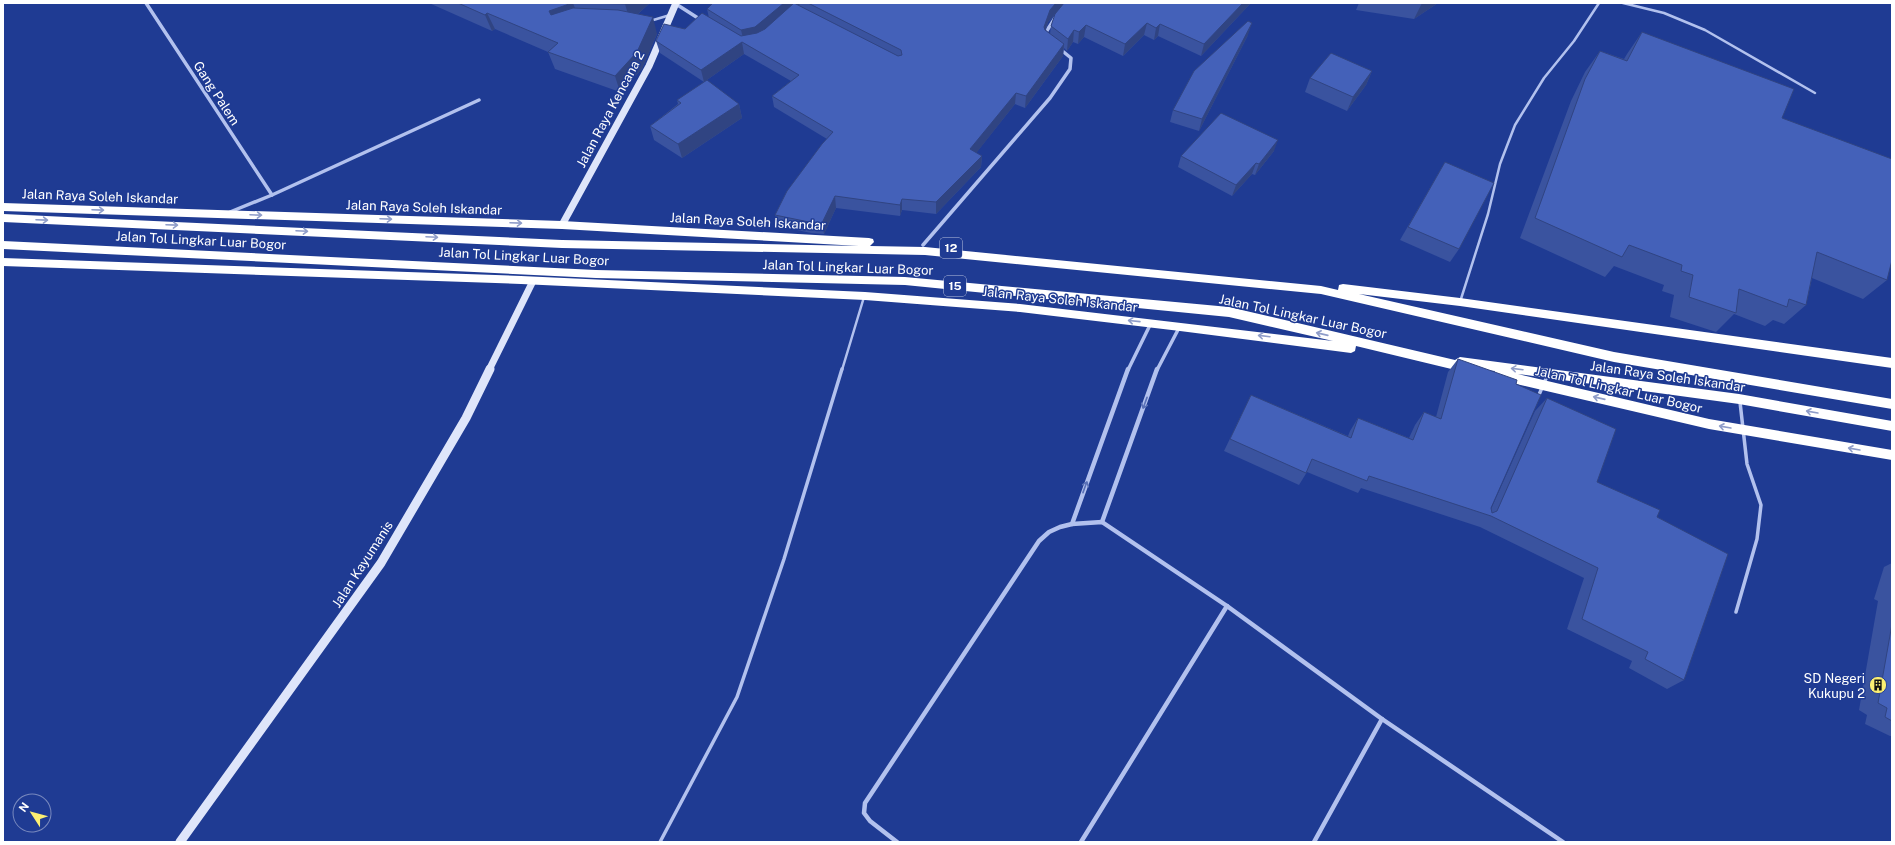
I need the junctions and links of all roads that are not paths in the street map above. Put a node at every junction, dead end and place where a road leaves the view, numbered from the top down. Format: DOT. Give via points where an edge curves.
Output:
graph roads {
  1 [pos="146,3"];
  2 [pos="1599,3"];
  3 [pos="1623,3"];
  4 [pos="676,4"];
  5 [pos="671,14"];
  6 [pos="1057,15"];
  7 [pos="703,21"];
  8 [pos="646,22"];
  9 [pos="1046,39"];
  10 [pos="1057,47"];
  11 [pos="1815,93"];
  12 [pos="479,100"];
  13 [pos="272,195"];
  14 [pos="3,207"];
  15 [pos="226,214"];
  16 [pos="3,218"];
  17 [pos="562,225"];
  18 [pos="3,245"];
  19 [pos="923,246"];
  20 [pos="3,262"];
  21 [pos="533,281"];
  22 [pos="865,296"];
  23 [pos="1460,302"];
  24 [pos="1151,323"];
  25 [pos="1180,326"];
  26 [pos="1892,364"];
  27 [pos="1548,373"];
  28 [pos="1739,399"];
  29 [pos="1536,401"];
  30 [pos="1892,404"];
  31 [pos="1892,426"];
  32 [pos="1892,455"];
  33 [pos="1102,522"];
  34 [pos="1072,524"];
  35 [pos="1227,606"];
  36 [pos="1736,612"];
  37 [pos="1382,719"];
  38 [pos="180,842"];
  39 [pos="660,842"];
  40 [pos="897,842"];
  41 [pos="1081,842"];
  42 [pos="1314,842"];
  43 [pos="1563,842"];
  1 -- 13 [label="street, Gang Palem"];
  2 -- 23 [label="lane" via="1574,41 1544,78 1516,125 1500,164 1488,214"];
  3 -- 11 [label="lane" via="1664,13 1706,30"];
  4 -- 5 [label="street, Jalan Raya Kencana 2"];
  4 -- 7 [label="street"];
  5 -- 8 [label="lane"];
  5 -- 17 [label="street, Jalan Raya Kencana 2" via="649,66"];
  6 -- 9 [label="street" via="1046,32"];
  10 -- 19 [label="street" via="1071,58 1070,69 1050,98"];
  12 -- 13 [label="street"];
  13 -- 15 [label="street"];
  14 -- 15 [label="highway, Jalan Raya Soleh Iskandar / 12, one-way"];
  15 -- 17 [label="highway, Jalan Raya Soleh Iskandar / 12, one-way"];
  16 -- 30 [label="highway, Jalan Tol Lingkar Luar Bogor, one-way" via="562,244 925,251 1321,290 1614,357"];
  17 -- 19 [label="highway, Jalan Raya Soleh Iskandar / 12"];
  32 -- 18 [label="highway, Jalan Tol Lingkar Luar Bogor / 15, one-way" via="1709,424 1229,312 905,281 596,274"];
  19 -- 23 [label="highway, Jalan Raya Soleh Iskandar / 12" via="1186,269"];
  20 -- 21 [label="highway, Jalan Raya Soleh Iskandar"];
  21 -- 22 [label="highway, Jalan Raya Soleh Iskandar"];
  21 -- 38 [label="street, Jalan Kayumanis" via="466,418 382,564"];
  24 -- 22 [label="highway, Jalan Raya Soleh Iskandar, one-way" via="1020,308"];
  22 -- 39 [label="lane" via="786,552 737,697"];
  23 -- 26 [label="highway, Jalan Raya Soleh Iskandar / 12"];
  24 -- 25 [label="highway, Jalan Raya Soleh Iskandar"];
  34 -- 24 [label="street, one-way" via="1130,365"];
  27 -- 25 [label="highway, Jalan Raya Soleh Iskandar, one-way"];
  25 -- 33 [label="street, one-way" via="1158,367"];
  27 -- 28 [label="highway, Jalan Raya Soleh Iskandar"];
  27 -- 29 [label="lane"];
  31 -- 28 [label="highway, Jalan Raya Soleh Iskandar, one-way"];
  28 -- 36 [label="lane" via="1746,464 1761,504 1757,539"];
  33 -- 34 [label="street"];
  33 -- 35 [label="street"];
  34 -- 40 [label="street" via="1049,532 1039,541 865,804 864,813 870,821"];
  35 -- 37 [label="street"];
  35 -- 41 [label="street"];
  37 -- 42 [label="street"];
  37 -- 43 [label="street"];
}
